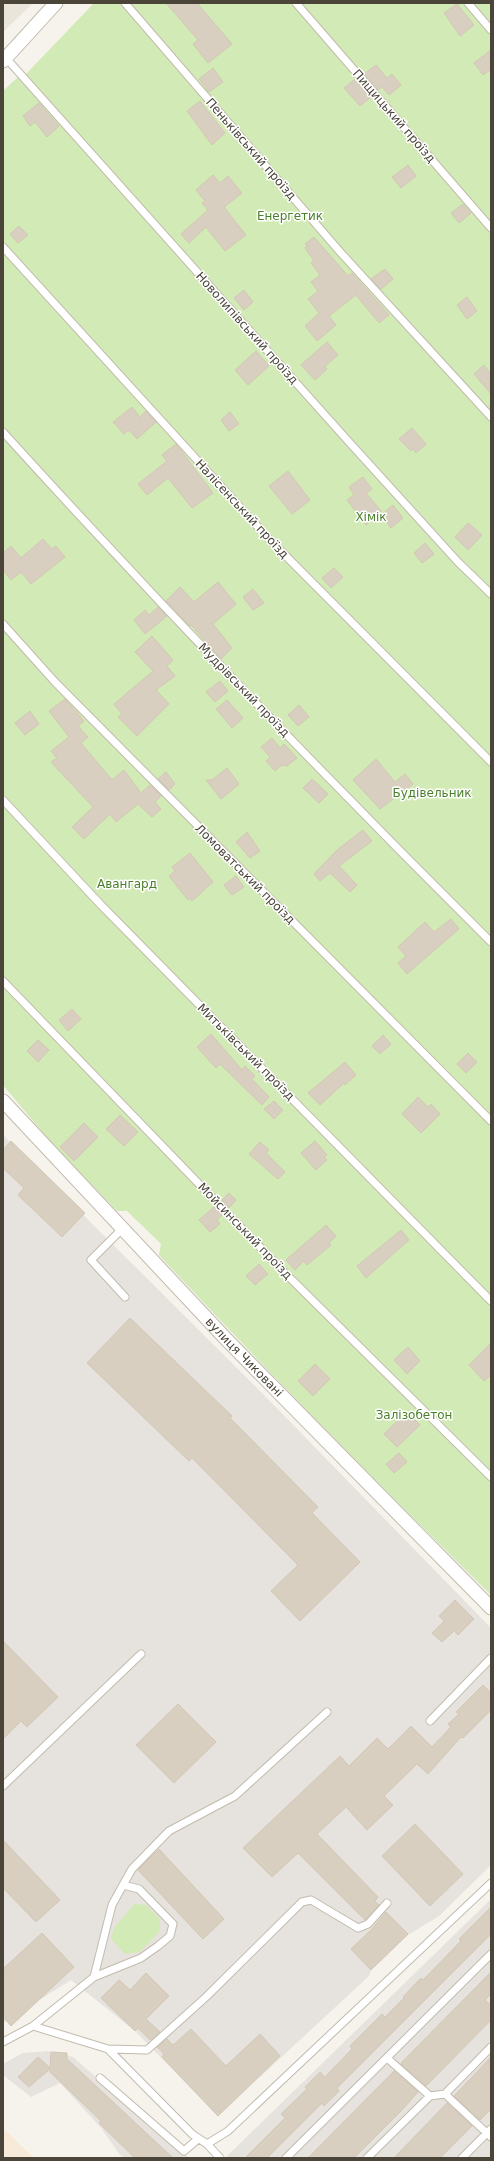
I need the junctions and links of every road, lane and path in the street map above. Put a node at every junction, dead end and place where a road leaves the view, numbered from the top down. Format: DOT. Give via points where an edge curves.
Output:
graph roads {
  1 [pos="56,3"];
  2 [pos="124,3"];
  3 [pos="296,3"];
  4 [pos="468,3"];
  5 [pos="491,30"];
  6 [pos="4,60"];
  7 [pos="491,228"];
  8 [pos="3,247"];
  9 [pos="491,417"];
  10 [pos="3,432"];
  11 [pos="491,594"];
  12 [pos="3,624"];
  13 [pos="491,762"];
  14 [pos="3,800"];
  15 [pos="491,942"];
  16 [pos="3,981"];
  17 [pos="3,1101"];
  18 [pos="491,1121"];
  19 [pos="123,1228"];
  20 [pos="125,1297"];
  21 [pos="491,1302"];
  22 [pos="491,1477"];
  23 [pos="491,1608"];
  24 [pos="141,1654"];
  25 [pos="491,1658"];
  26 [pos="327,1712"];
  27 [pos="430,1721"];
  28 [pos="3,1786"];
  29 [pos="491,1884"];
  30 [pos="123,1885"];
  31 [pos="387,1903"];
  32 [pos="491,1954"];
  33 [pos="94,1977"];
  34 [pos="33,2026"];
  35 [pos="3,2042"];
  36 [pos="491,2047"];
  37 [pos="108,2049"];
  38 [pos="387,2058"];
  39 [pos="100,2078"];
  40 [pos="445,2094"];
  41 [pos="430,2096"];
  42 [pos="490,2133"];
  43 [pos="198,2139"];
  44 [pos="207,2144"];
  45 [pos="220,2158"];
  46 [pos="286,2158"];
  47 [pos="367,2158"];
  48 [pos="462,2158"];
  1 -- 6 [label="street"];
  2 -- 9 [label="lane, Пеньківський проїзд" via="341,253"];
  3 -- 7 [label="lane, Пищицький проїзд"];
  4 -- 5 [label="lane"];
  6 -- 11 [label="lane, Новолипівський проїзд" via="458,562"];
  8 -- 13 [label="lane, Налісенський проїзд" via="269,539"];
  10 -- 15 [label="lane, Мудрівський проїзд" via="132,573 353,804"];
  12 -- 18 [label="lane, Ломоватський проїзд" via="55,682"];
  14 -- 21 [label="lane, Митьківський проїзд" via="101,905"];
  16 -- 22 [label="lane, Мойсинський проїзд" via="284,1272"];
  17 -- 19 [label="street, вулиця Чиковані"];
  19 -- 20 [label="lane" via="91,1260"];
  19 -- 23 [label="street, вулиця Чиковані" via="226,1339"];
  24 -- 28 [label="lane"];
  25 -- 27 [label="lane"];
  26 -- 30 [label="lane" via="235,1796 169,1832 132,1869"];
  29 -- 44 [label="lane" via="228,2131"];
  30 -- 33 [label="lane" via="112,1905"];
  30 -- 33 [label="lane" via="139,1889 173,1924 170,1936 141,1958"];
  31 -- 37 [label="lane" via="368,1924 358,1928 311,1900 302,1902 147,2050"];
  32 -- 38 [label="lane"];
  33 -- 34 [label="lane"];
  34 -- 35 [label="lane"];
  34 -- 37 [label="lane"];
  36 -- 40 [label="lane"];
  37 -- 43 [label="lane"];
  38 -- 41 [label="lane"];
  38 -- 46 [label="lane"];
  39 -- 43 [label="lane" via="184,2151"];
  40 -- 41 [label="lane"];
  40 -- 42 [label="lane"];
  41 -- 47 [label="lane"];
  42 -- 48 [label="lane"];
  43 -- 44 [label="lane"];
  44 -- 45 [label="lane"];
}
